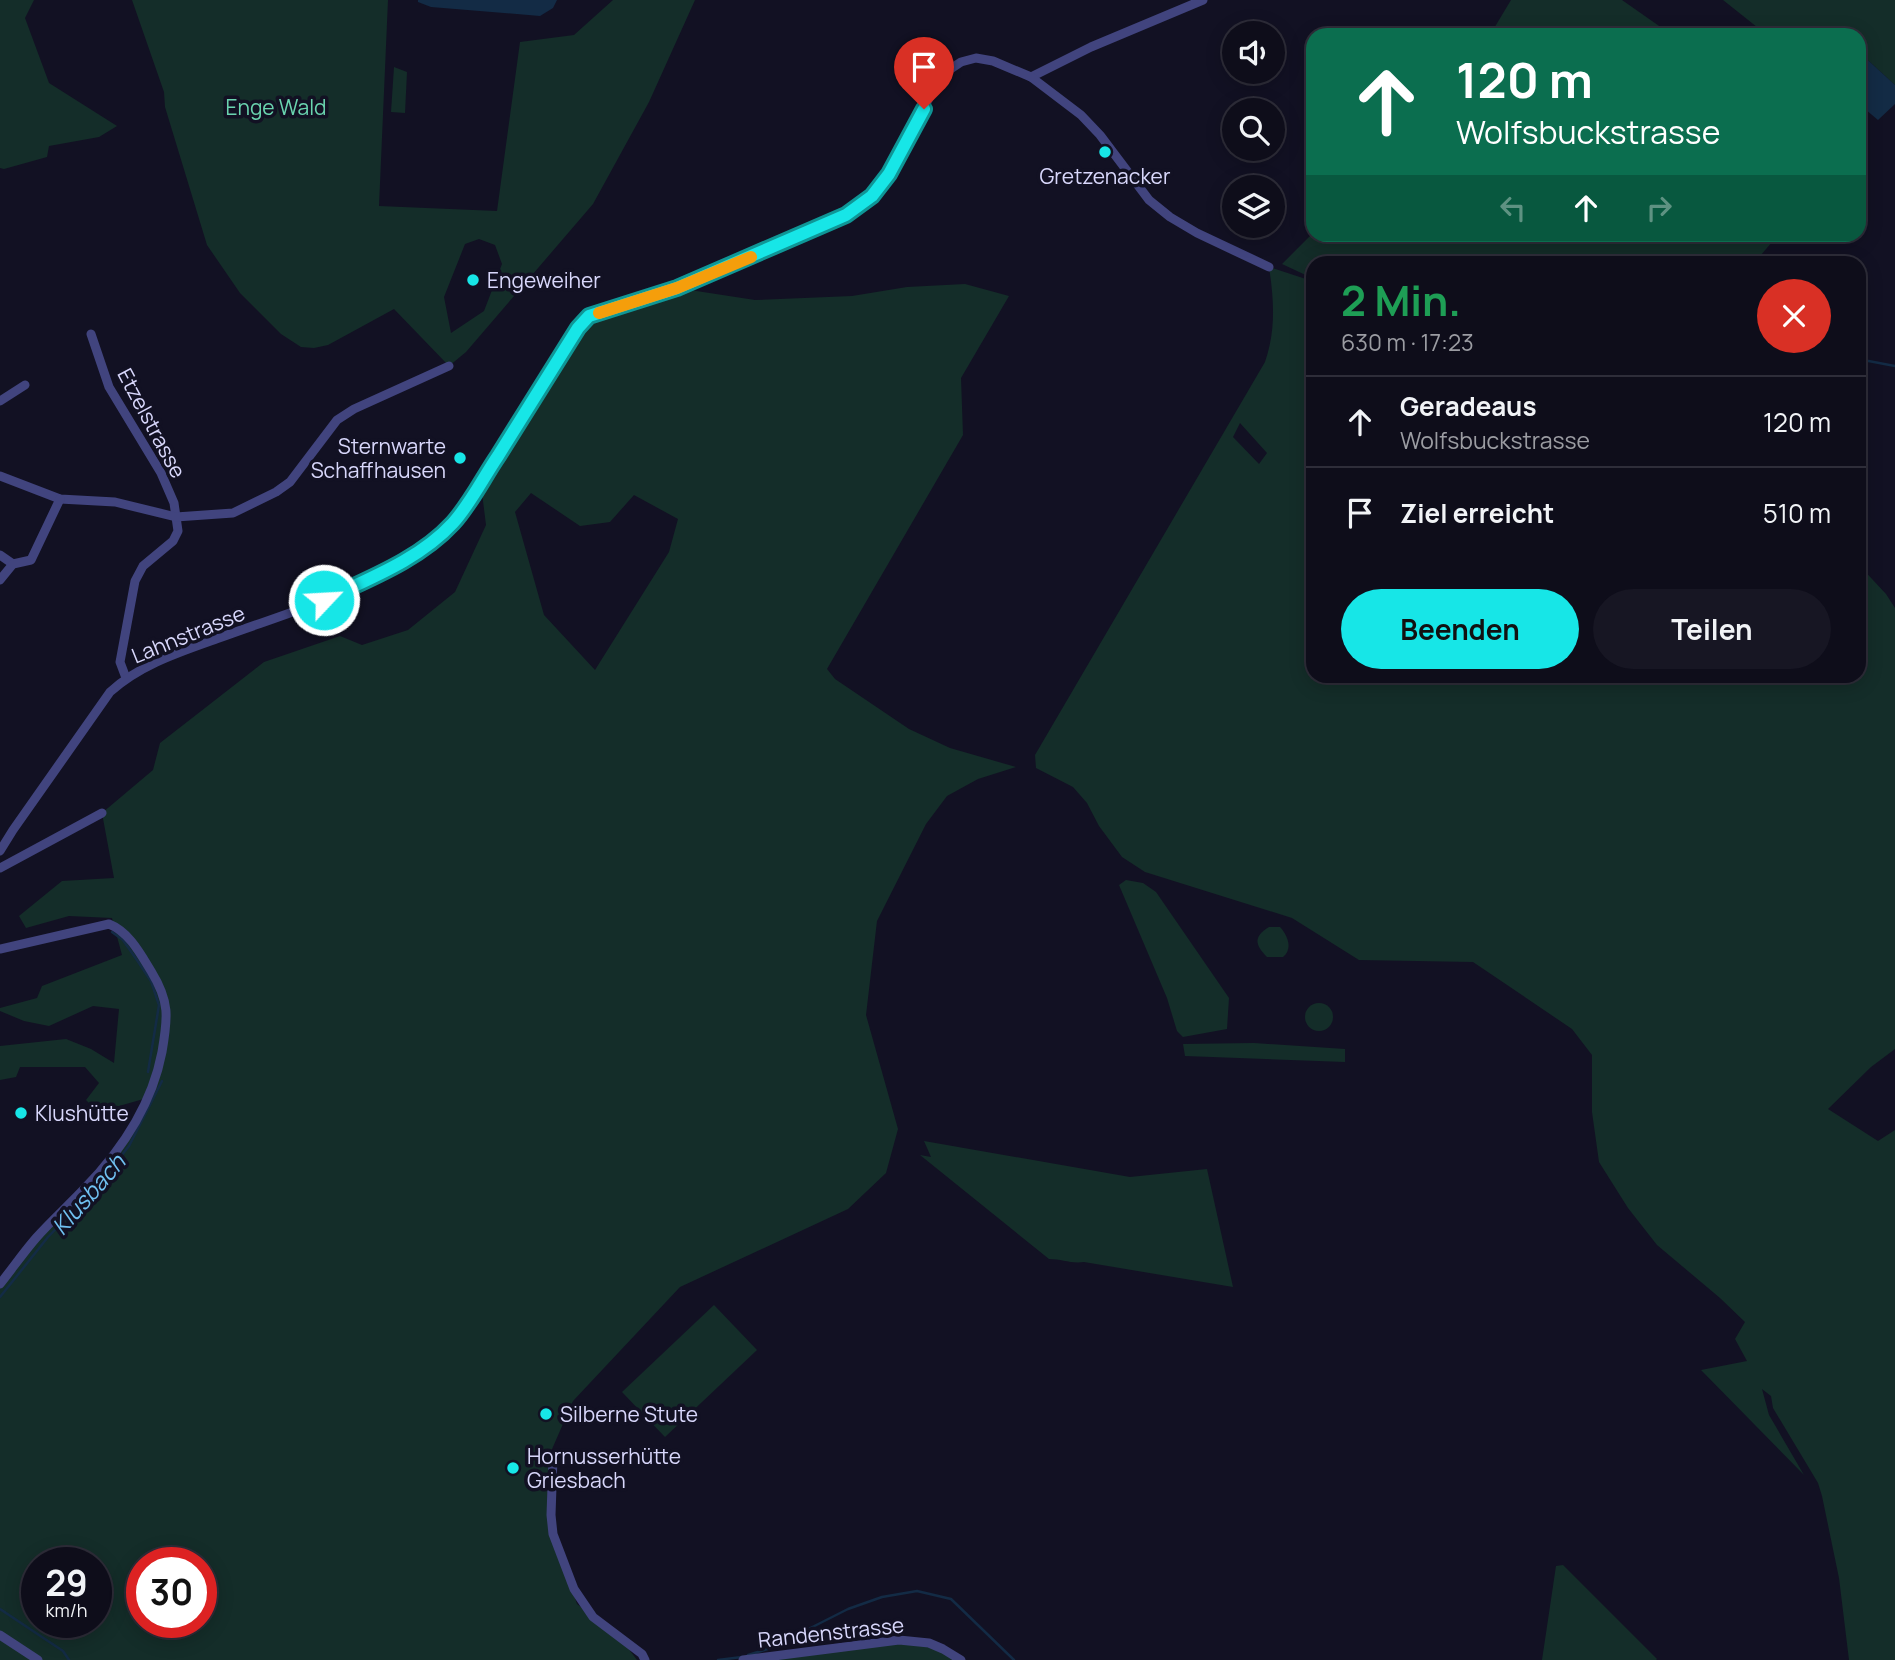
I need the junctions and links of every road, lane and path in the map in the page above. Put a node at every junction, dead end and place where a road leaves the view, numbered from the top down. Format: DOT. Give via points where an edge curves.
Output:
graph roads {
  1 [pos="1203,0"];
  2 [pos="1031,77"];
  3 [pos="1269,267"];
  4 [pos="91,334"];
  5 [pos="449,366"];
  6 [pos="25,386"];
  7 [pos="0,401"];
  8 [pos="0,476"];
  9 [pos="60,499"];
  10 [pos="176,517"];
  11 [pos="0,555"];
  12 [pos="13,564"];
  13 [pos="0,580"];
  14 [pos="126,678"];
  15 [pos="102,813"];
  16 [pos="0,851"];
  17 [pos="0,868"];
  18 [pos="0,950"];
  19 [pos="0,1284"];
  20 [pos="553,1458"];
  21 [pos="0,1634"];
  22 [pos="38,1660"];
  23 [pos="645,1660"];
  24 [pos="743,1660"];
  25 [pos="961,1660"];
  1 -- 2 [label="street"];
  2 -- 3 [label="street, Lahnstrasse" via="1081,115 1149,200 1170,217"];
  2 -- 14 [label="street, Lahnstrasse" via="993,61 976,58 961,62 935,87 889,174 872,196 846,215 677,288 589,316 481,485 452,524 422,549 324,600 167,657"];
  4 -- 10 [label="street, Etzelstrasse" via="109,387 161,472"];
  5 -- 10 [label="street" via="337,420 290,482 276,492 233,513"];
  6 -- 7 [label="street"];
  8 -- 9 [label="street"];
  9 -- 10 [label="street" via="115,502"];
  9 -- 12 [label="street" via="31,560"];
  10 -- 14 [label="street" via="173,541 144,566 135,581 120,662"];
  11 -- 12 [label="street"];
  12 -- 13 [label="street"];
  14 -- 16 [label="street, Lahnstrasse" via="110,692"];
  15 -- 17 [label="street"];
  18 -- 19 [label="street" via="109,924 128,936 162,989 167,1007 160,1060 149,1097 134,1123 87,1186 36,1238"];
  20 -- 23 [label="street" via="553,1534 574,1589 593,1617"];
  21 -- 22 [label="street"];
  24 -- 25 [label="street, Randenstrasse" via="899,1640 929,1643"];
}
